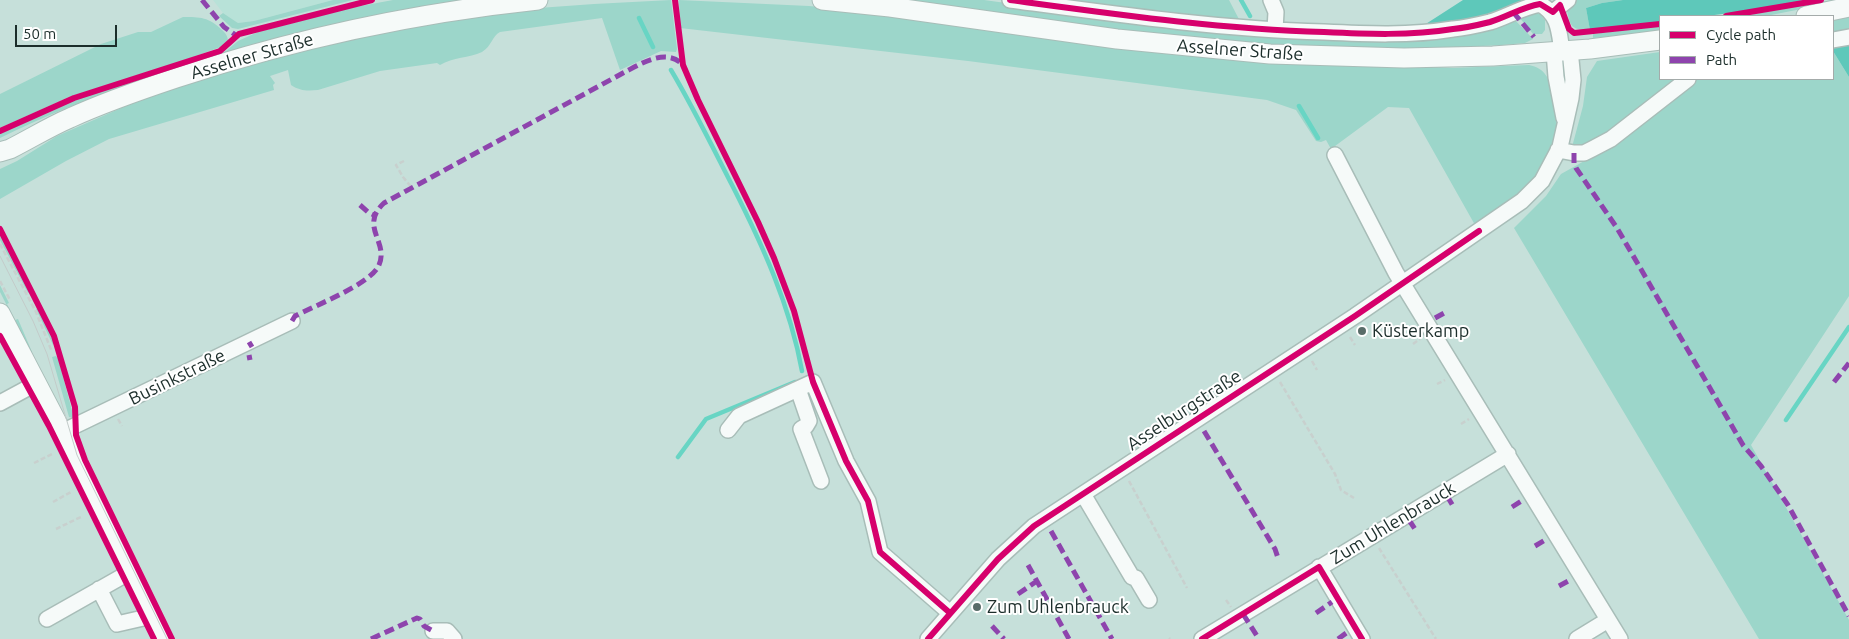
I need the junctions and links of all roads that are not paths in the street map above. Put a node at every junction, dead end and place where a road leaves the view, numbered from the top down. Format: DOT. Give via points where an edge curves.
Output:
graph roads {
  1 [pos="538,0"];
  2 [pos="822,0"];
  3 [pos="1010,0"];
  4 [pos="1271,0"];
  5 [pos="1568,0"];
  6 [pos="1849,7"];
  7 [pos="1553,12"];
  8 [pos="1811,15"];
  9 [pos="1275,30"];
  10 [pos="1849,38"];
  11 [pos="1659,40"];
  12 [pos="1834,40"];
  13 [pos="1562,51"];
  14 [pos="1687,80"];
  15 [pos="1558,150"];
  16 [pos="3,153"];
  17 [pos="1335,155"];
  18 [pos="1403,284"];
  19 [pos="0,313"];
  20 [pos="292,321"];
  21 [pos="37,383"];
  22 [pos="798,390"];
  23 [pos="0,403"];
  24 [pos="728,430"];
  25 [pos="62,432"];
  26 [pos="1508,454"];
  27 [pos="821,481"];
  28 [pos="1083,494"];
  29 [pos="1319,568"];
  30 [pos="130,572"];
  31 [pos="103,587"];
  32 [pos="1149,600"];
  33 [pos="950,613"];
  34 [pos="152,616"];
  35 [pos="47,619"];
  36 [pos="1608,620"];
  37 [pos="433,631"];
  38 [pos="163,639"];
  39 [pos="454,639"];
  40 [pos="928,639"];
  41 [pos="1202,639"];
  42 [pos="1362,639"];
  43 [pos="1577,639"];
  44 [pos="1620,639"];
  1 -- 16 [label="main road, Asselner Straße" via="427,14 244,56 117,98 68,118"];
  2 -- 13 [label="main road, Asselner Straße" via="1118,39 1270,54 1404,58"];
  3 -- 9 [label="street"];
  4 -- 9 [label="street" via="1276,12"];
  5 -- 7 [label="street"];
  6 -- 8 [label="main road"];
  7 -- 9 [label="street" via="1540,4 1526,6 1491,22 1453,30 1356,33"];
  7 -- 13 [label="street, Asselburgstraße"];
  10 -- 12 [label="street"];
  11 -- 13 [label="main road, Asselner Straße"];
  13 -- 15 [label="street, Asselburgstraße" via="1556,77 1564,122"];
  14 -- 15 [label="street" via="1611,139 1584,153"];
  15 -- 18 [label="street, Asselburgstraße" via="1542,181 1522,201"];
  17 -- 18 [label="street"];
  18 -- 26 [label="street"];
  18 -- 28 [label="street, Asselburgstraße"];
  19 -- 21 [label="main road"];
  20 -- 25 [label="street, Businkstraße"];
  21 -- 23 [label="street"];
  21 -- 25 [label="main road"];
  22 -- 24 [label="street" via="739,416"];
  22 -- 27 [label="street" via="809,421 801,429"];
  22 -- 33 [label="street" via="813,382 846,461 868,501 880,552"];
  25 -- 30 [label="main road"];
  26 -- 29 [label="street, Zum Uhlenbrauck"];
  26 -- 36 [label="street"];
  28 -- 32 [label="street"];
  28 -- 33 [label="street, Asselburgstraße" via="1034,526 998,559"];
  29 -- 41 [label="street, Zum Uhlenbrauck"];
  29 -- 42 [label="street"];
  30 -- 31 [label="street"];
  30 -- 34 [label="main road"];
  31 -- 34 [label="street" via="124,621"];
  31 -- 35 [label="street"];
  33 -- 40 [label="street, Asselburgstraße"];
  34 -- 38 [label="main road"];
  36 -- 43 [label="street"];
  36 -- 44 [label="street"];
  37 -- 39 [label="street" via="447,631"];
}
